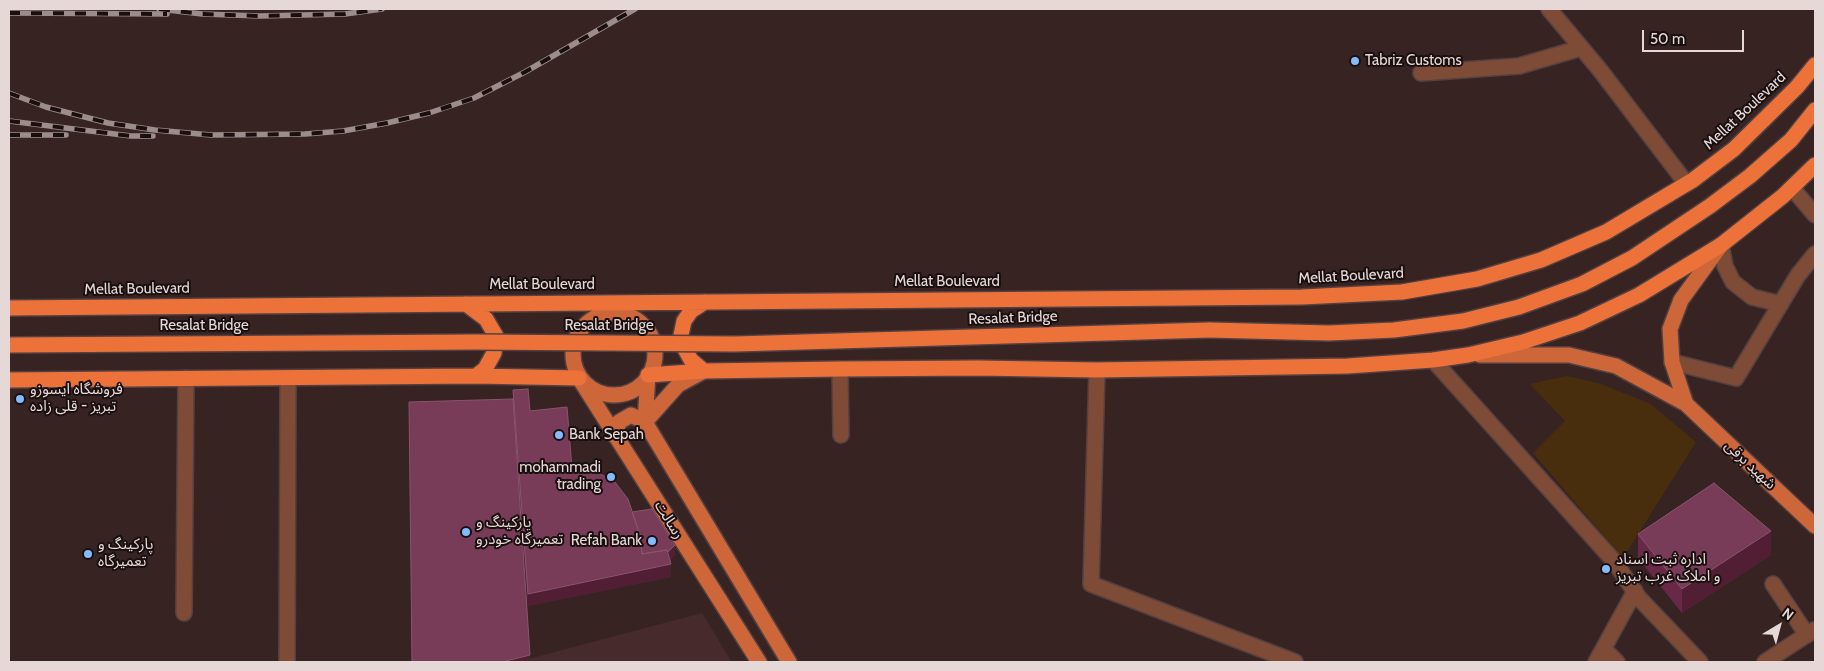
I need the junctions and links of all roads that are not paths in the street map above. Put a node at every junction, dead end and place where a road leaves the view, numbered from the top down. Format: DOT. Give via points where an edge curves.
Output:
graph roads {
  1 [pos="1549,9"];
  2 [pos="1581,48"];
  3 [pos="1815,65"];
  4 [pos="1421,73"];
  5 [pos="1815,110"];
  6 [pos="1815,165"];
  7 [pos="1686,183"];
  8 [pos="1792,188"];
  9 [pos="1815,215"];
  10 [pos="1722,245"];
  11 [pos="1815,254"];
  12 [pos="642,302"];
  13 [pos="705,302"];
  14 [pos="574,303"];
  15 [pos="466,304"];
  16 [pos="1781,304"];
  17 [pos="9,308"];
  18 [pos="642,324"];
  19 [pos="584,326"];
  20 [pos="9,345"];
  21 [pos="1468,355"];
  22 [pos="1433,360"];
  23 [pos="1672,362"];
  24 [pos="840,369"];
  25 [pos="1097,370"];
  26 [pos="704,371"];
  27 [pos="648,375"];
  28 [pos="476,376"];
  29 [pos="186,378"];
  30 [pos="288,378"];
  31 [pos="579,378"];
  32 [pos="9,380"];
  33 [pos="1686,404"];
  34 [pos="645,422"];
  35 [pos="840,435"];
  36 [pos="615,436"];
  37 [pos="1815,526"];
  38 [pos="1772,584"];
  39 [pos="1635,591"];
  40 [pos="184,612"];
  41 [pos="1811,632"];
  42 [pos="1604,649"];
  43 [pos="287,662"];
  44 [pos="759,662"];
  45 [pos="790,662"];
  46 [pos="1295,662"];
  47 [pos="1596,662"];
  48 [pos="1617,662"];
  49 [pos="1700,662"];
  50 [pos="1765,662"];
  1 -- 2 [label="street"];
  2 -- 4 [label="street" via="1519,66"];
  2 -- 7 [label="street"];
  3 -- 7 [label="highway, Mellat Boulevard" via="1734,149"];
  5 -- 20 [label="highway, Resalat Bridge, bridge" via="1791,140 1750,176 1632,258 1582,284 1528,304 1463,320 1394,330 1329,333 1209,330 734,344"];
  6 -- 8 [label="highway"];
  7 -- 13 [label="highway, Mellat Boulevard" via="1606,232 1541,260 1477,279 1402,292 1302,297"];
  8 -- 9 [label="street"];
  8 -- 10 [label="highway"];
  10 -- 16 [label="street" via="1725,266 1733,282 1752,297"];
  10 -- 21 [label="highway" via="1639,295 1580,323 1523,342"];
  10 -- 23 [label="main road" via="1681,300 1670,329"];
  11 -- 16 [label="street"];
  12 -- 13 [label="highway, Mellat Boulevard"];
  12 -- 14 [label="highway, Mellat Boulevard"];
  12 -- 18 [label="main road"];
  13 -- 26 [label="highway" via="691,311 684,321 680,340 691,360"];
  14 -- 15 [label="highway, Mellat Boulevard"];
  14 -- 19 [label="main road"];
  15 -- 17 [label="highway, Mellat Boulevard"];
  15 -- 28 [label="highway" via="486,319 496,336 494,353 485,369"];
  16 -- 23 [label="street" via="1736,378"];
  18 -- 19 [label="main road" via="624,314 602,314"];
  18 -- 27 [label="main road" via="654,342 655,364"];
  19 -- 31 [label="main road" via="573,345 574,366"];
  21 -- 22 [label="highway"];
  21 -- 33 [label="main road" via="1570,355 1616,366"];
  22 -- 25 [label="highway" via="1348,366"];
  22 -- 39 [label="street" via="1614,560"];
  23 -- 33 [label="main road"];
  24 -- 25 [label="highway"];
  24 -- 26 [label="highway"];
  24 -- 35 [label="street"];
  25 -- 46 [label="street" via="1092,584"];
  26 -- 27 [label="highway"];
  26 -- 34 [label="main road" via="678,385"];
  27 -- 31 [label="main road" via="641,385 626,394 604,395"];
  27 -- 34 [label="main road"];
  28 -- 30 [label="highway"];
  28 -- 31 [label="highway"];
  29 -- 30 [label="highway"];
  29 -- 32 [label="highway"];
  29 -- 40 [label="street"];
  30 -- 43 [label="street"];
  31 -- 36 [label="main road, رسالت"];
  33 -- 37 [label="main road, شهید برقی"];
  34 -- 36 [label="main road" via="631,416 619,422"];
  34 -- 45 [label="main road, رسالت"];
  36 -- 44 [label="main road, رسالت"];
  38 -- 41 [label="street"];
  39 -- 42 [label="street"];
  39 -- 49 [label="street"];
  41 -- 50 [label="street"];
  42 -- 47 [label="street"];
  42 -- 48 [label="street"];
}
